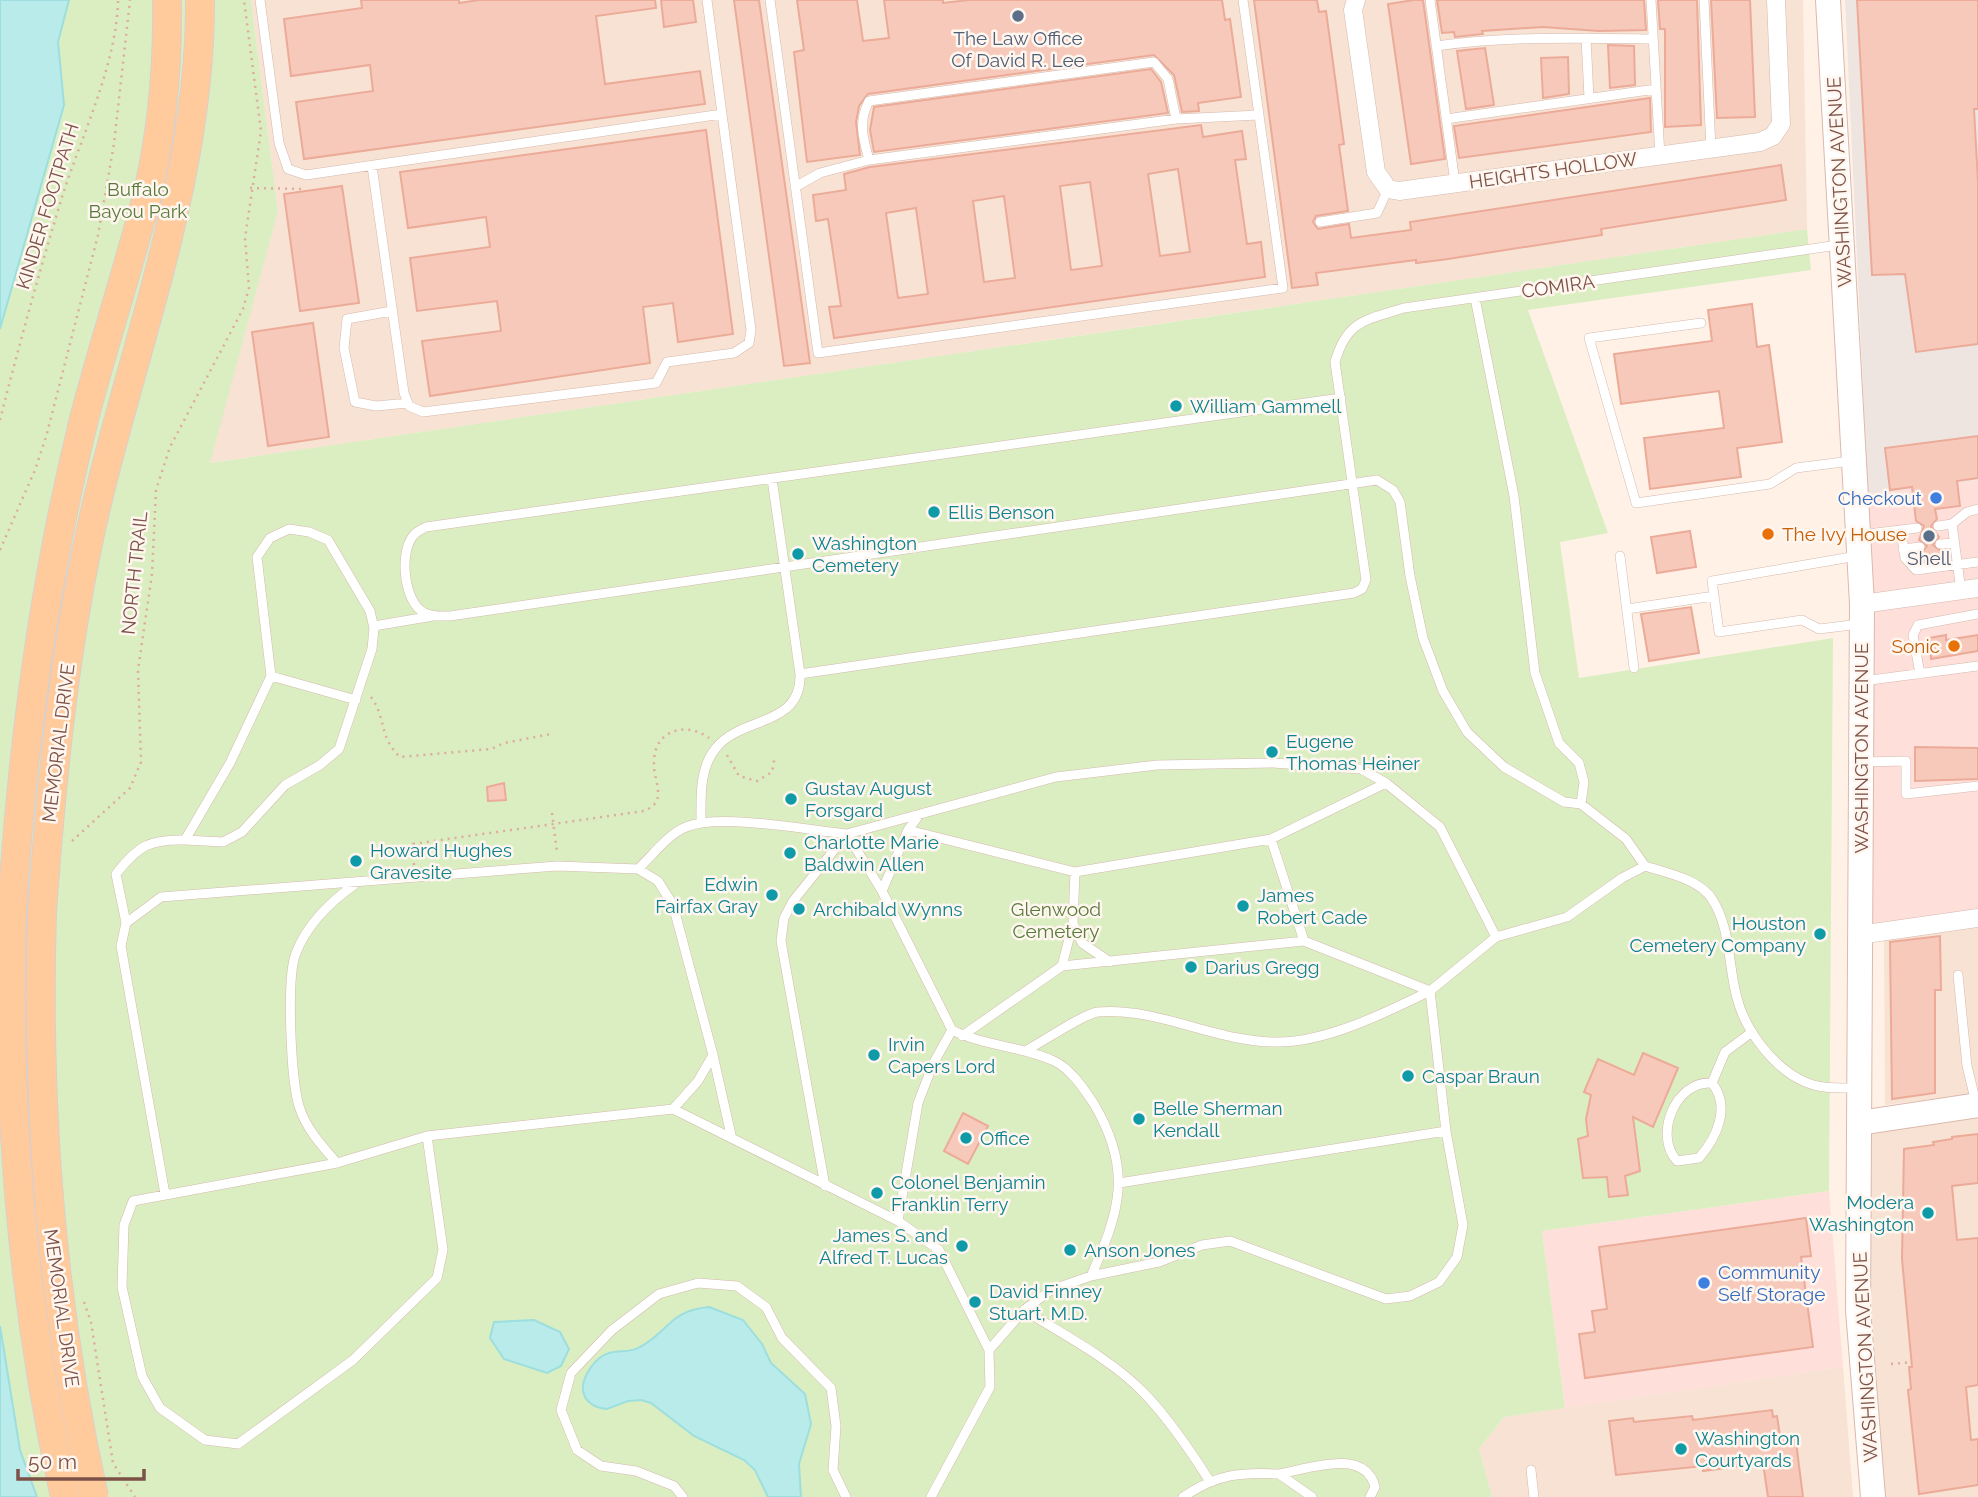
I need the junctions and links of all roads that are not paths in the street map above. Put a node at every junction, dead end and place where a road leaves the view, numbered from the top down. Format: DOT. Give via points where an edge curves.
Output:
graph roads {
  1 [pos="167,0"];
  2 [pos="200,0"];
  3 [pos="260,0"];
  4 [pos="707,0"];
  5 [pos="770,0"];
  6 [pos="1242,0"];
  7 [pos="1356,0"];
  8 [pos="1430,0"];
  9 [pos="1651,0"];
  10 [pos="1704,0"];
  11 [pos="1776,0"];
  12 [pos="1828,0"];
  13 [pos="1586,38"];
  14 [pos="1653,39"];
  15 [pos="1436,46"];
  16 [pos="1656,89"];
  17 [pos="1589,98"];
  18 [pos="722,114"];
  19 [pos="1259,115"];
  20 [pos="1446,118"];
  21 [pos="1176,119"];
  22 [pos="1711,149"];
  23 [pos="1660,156"];
  24 [pos="869,160"];
  25 [pos="372,166"];
  26 [pos="1455,183"];
  27 [pos="795,187"];
  28 [pos="1388,189"];
  29 [pos="1321,222"];
  30 [pos="1843,245"];
  31 [pos="1475,298"];
  32 [pos="392,311"];
  33 [pos="1701,323"];
  34 [pos="1341,398"];
  35 [pos="408,403"];
  36 [pos="1854,460"];
  37 [pos="772,478"];
  38 [pos="1353,482"];
  39 [pos="1978,509"];
  40 [pos="1952,524"];
  41 [pos="1938,526"];
  42 [pos="1917,528"];
  43 [pos="1901,530"];
  44 [pos="1954,542"];
  45 [pos="1940,544"];
  46 [pos="1858,545"];
  47 [pos="1920,547"];
  48 [pos="1903,549"];
  49 [pos="1620,556"];
  50 [pos="1977,560"];
  51 [pos="1957,565"];
  52 [pos="785,567"];
  53 [pos="1969,590"];
  54 [pos="1714,596"];
  55 [pos="1627,609"];
  56 [pos="1862,614"];
  57 [pos="1978,614"];
  58 [pos="434,616"];
  59 [pos="374,626"];
  60 [pos="1978,666"];
  61 [pos="1634,668"];
  62 [pos="800,674"];
  63 [pos="1920,674"];
  64 [pos="271,677"];
  65 [pos="1861,681"];
  66 [pos="358,694"];
  67 [pos="1861,762"];
  68 [pos="1386,783"];
  69 [pos="1978,786"];
  70 [pos="1581,804"];
  71 [pos="919,815"];
  72 [pos="701,822"];
  73 [pos="908,830"];
  74 [pos="847,834"];
  75 [pos="1271,839"];
  76 [pos="185,840"];
  77 [pos="1645,866"];
  78 [pos="638,869"];
  79 [pos="1075,872"];
  80 [pos="356,884"];
  81 [pos="882,891"];
  82 [pos="1978,918"];
  83 [pos="126,923"];
  84 [pos="1073,923"];
  85 [pos="1859,935"];
  86 [pos="1496,937"];
  87 [pos="1304,941"];
  88 [pos="1110,963"];
  89 [pos="1062,966"];
  90 [pos="1958,975"];
  91 [pos="1430,991"];
  92 [pos="952,1030"];
  93 [pos="1752,1032"];
  94 [pos="962,1035"];
  95 [pos="1027,1050"];
  96 [pos="713,1055"];
  97 [pos="1712,1083"];
  98 [pos="1859,1088"];
  99 [pos="1977,1105"];
  100 [pos="673,1108"];
  101 [pos="1859,1123"];
  102 [pos="1446,1132"];
  103 [pos="731,1135"];
  104 [pos="426,1136"];
  105 [pos="338,1163"];
  106 [pos="1119,1184"];
  107 [pos="825,1186"];
  108 [pos="165,1194"];
  109 [pos="898,1221"];
  110 [pos="1091,1276"];
  111 [pos="1024,1310"];
  112 [pos="989,1350"];
  113 [pos="1531,1470"];
  114 [pos="1279,1474"];
  115 [pos="1209,1480"];
  116 [pos="65,1497"];
  117 [pos="94,1497"];
  118 [pos="683,1497"];
  119 [pos="846,1497"];
  120 [pos="931,1497"];
  121 [pos="1183,1497"];
  122 [pos="1312,1497"];
  123 [pos="1370,1497"];
  124 [pos="1534,1497"];
  125 [pos="1873,1497"];
  1 -- 116 [label="main road, MEMORIAL DRIVE, bridge" via="159,126 146,197 85,417 48,585 19,796 9,1020 18,1204"];
  2 -- 117 [label="main road, MEMORIAL DRIVE, bridge" via="199,66 176,205 117,425 79,591 62,694 42,911 39,1008 48,1202 61,1309"];
  3 -- 25 [label="lane" via="279,143 288,169 306,175"];
  4 -- 18 [label="lane"];
  5 -- 27 [label="lane"];
  6 -- 19 [label="lane"];
  7 -- 28 [label="street" via="1353,10 1376,172"];
  8 -- 15 [label="lane"];
  9 -- 14 [label="lane"];
  10 -- 22 [label="lane"];
  11 -- 22 [label="street, HEIGHTS HOLLOW" via="1781,124 1773,136 1760,142"];
  12 -- 30 [label="main road, WASHINGTON AVENUE"];
  13 -- 14 [label="lane"];
  13 -- 15 [label="lane"];
  13 -- 17 [label="lane"];
  14 -- 16 [label="lane"];
  15 -- 20 [label="lane"];
  16 -- 17 [label="lane"];
  16 -- 23 [label="lane"];
  17 -- 20 [label="lane"];
  18 -- 25 [label="lane"];
  18 -- 35 [label="lane" via="751,330 749,343 734,353 667,362 656,383 423,412"];
  19 -- 21 [label="lane"];
  19 -- 27 [label="lane" via="1283,288 818,354"];
  20 -- 26 [label="lane"];
  21 -- 24 [label="lane"];
  21 -- 24 [label="lane" via="1168,79 1154,62 869,101 862,115 862,132"];
  22 -- 23 [label="street, HEIGHTS HOLLOW"];
  23 -- 26 [label="street, HEIGHTS HOLLOW"];
  24 -- 27 [label="lane" via="820,173"];
  25 -- 32 [label="lane"];
  26 -- 28 [label="street, HEIGHTS HOLLOW"];
  28 -- 29 [label="lane" via="1377,213"];
  30 -- 31 [label="lane, COMIRA"];
  30 -- 36 [label="main road, WASHINGTON AVENUE"];
  31 -- 34 [label="lane, COMIRA" via="1404,308 1358,322 1340,342 1335,362"];
  31 -- 70 [label="lane" via="1514,496 1535,673 1559,743 1578,763 1584,782"];
  32 -- 35 [label="lane"];
  32 -- 35 [label="lane" via="347,319 344,348 355,402 376,406"];
  33 -- 36 [label="lane" via="1589,338 1636,503 1770,484 1796,468"];
  34 -- 37 [label="lane"];
  34 -- 38 [label="lane, COMIRA"];
  36 -- 46 [label="main road, WASHINGTON AVENUE"];
  37 -- 52 [label="lane"];
  37 -- 58 [label="lane" via="426,527 413,536 406,552 408,585 413,602"];
  38 -- 52 [label="lane"];
  38 -- 62 [label="lane, COMIRA" via="1366,580 1354,593"];
  38 -- 70 [label="lane" via="1377,480 1393,490 1400,502 1423,638 1443,691 1467,732 1504,767 1555,797"];
  39 -- 40 [label="lane"];
  40 -- 41 [label="lane"];
  40 -- 44 [label="lane"];
  42 -- 43 [label="lane"];
  43 -- 46 [label="lane"];
  43 -- 48 [label="lane"];
  44 -- 45 [label="lane"];
  44 -- 51 [label="lane"];
  46 -- 54 [label="lane" via="1712,581"];
  46 -- 56 [label="main road, WASHINGTON AVENUE"];
  47 -- 48 [label="lane"];
  48 -- 51 [label="lane" via="1916,570"];
  49 -- 55 [label="lane"];
  50 -- 51 [label="lane"];
  51 -- 53 [label="lane"];
  52 -- 58 [label="lane"];
  52 -- 62 [label="lane"];
  53 -- 56 [label="street"];
  54 -- 55 [label="lane"];
  54 -- 56 [label="lane" via="1719,632 1802,620 1819,629"];
  55 -- 61 [label="lane"];
  56 -- 65 [label="main road, WASHINGTON AVENUE"];
  57 -- 63 [label="lane" via="1918,625 1913,635"];
  58 -- 59 [label="lane"];
  59 -- 64 [label="lane" via="370,611 328,540 289,529 270,538 257,557"];
  59 -- 66 [label="lane"];
  60 -- 63 [label="lane"];
  62 -- 72 [label="lane" via="797,699 789,708 718,746 705,769"];
  63 -- 65 [label="lane"];
  64 -- 66 [label="lane"];
  64 -- 76 [label="lane" via="230,763"];
  65 -- 67 [label="main road, WASHINGTON AVENUE"];
  66 -- 76 [label="lane" via="339,749 285,785 242,832 223,842"];
  67 -- 69 [label="lane" via="1906,761 1906,794"];
  67 -- 85 [label="main road, WASHINGTON AVENUE"];
  68 -- 71 [label="lane" via="1361,769 1273,763 1157,765 1056,777"];
  68 -- 75 [label="lane"];
  68 -- 86 [label="lane" via="1440,827"];
  70 -- 77 [label="lane" via="1626,839"];
  71 -- 73 [label="lane"];
  71 -- 74 [label="lane"];
  72 -- 74 [label="lane"];
  72 -- 78 [label="lane" via="684,828"];
  73 -- 79 [label="lane"];
  73 -- 81 [label="lane"];
  74 -- 81 [label="lane"];
  74 -- 107 [label="lane" via="793,901 784,918 781,941"];
  75 -- 79 [label="lane"];
  75 -- 87 [label="lane"];
  76 -- 83 [label="lane" via="159,839 134,851 116,874"];
  77 -- 86 [label="lane" via="1567,917"];
  77 -- 93 [label="lane" via="1692,883 1711,897 1723,923 1737,1001"];
  78 -- 80 [label="lane" via="559,866"];
  78 -- 96 [label="lane" via="659,881 673,905"];
  79 -- 84 [label="lane"];
  80 -- 83 [label="lane" via="161,897"];
  80 -- 105 [label="lane" via="319,915 296,952 289,982 299,1106 314,1138"];
  81 -- 92 [label="lane"];
  82 -- 85 [label="street"];
  83 -- 108 [label="lane" via="121,946"];
  84 -- 88 [label="lane" via="1082,943"];
  84 -- 89 [label="lane"];
  85 -- 98 [label="main road, WASHINGTON AVENUE"];
  86 -- 91 [label="lane"];
  87 -- 88 [label="lane"];
  87 -- 91 [label="lane"];
  88 -- 89 [label="lane"];
  89 -- 94 [label="lane"];
  90 -- 99 [label="lane"];
  91 -- 95 [label="lane" via="1356,1024 1280,1042 1096,1012"];
  91 -- 102 [label="lane"];
  92 -- 94 [label="lane"];
  92 -- 109 [label="lane" via="918,1103"];
  93 -- 97 [label="lane" via="1726,1052"];
  93 -- 98 [label="lane" via="1784,1068 1803,1081 1822,1087"];
  94 -- 95 [label="lane"];
  95 -- 106 [label="lane" via="1058,1063 1090,1097 1112,1135"];
  96 -- 100 [label="lane" via="698,1081"];
  96 -- 103 [label="lane"];
  97 -- 97 [label="lane" via="1690,1086 1677,1101 1666,1140 1677,1161 1699,1158 1710,1144 1722,1103"];
  98 -- 101 [label="main road, WASHINGTON AVENUE"];
  99 -- 101 [label="main road"];
  100 -- 103 [label="lane"];
  100 -- 104 [label="lane"];
  101 -- 125 [label="main road, WASHINGTON AVENUE" via="1858,1310"];
  102 -- 106 [label="lane"];
  102 -- 110 [label="lane" via="1463,1225 1457,1257 1439,1282 1410,1296 1386,1299 1230,1241"];
  103 -- 107 [label="lane"];
  104 -- 105 [label="lane"];
  104 -- 108 [label="lane" via="443,1250 437,1278 353,1360 238,1444 205,1440 160,1408 142,1376 122,1287 124,1225 133,1201"];
  105 -- 108 [label="lane"];
  106 -- 110 [label="lane" via="1114,1225"];
  107 -- 109 [label="lane"];
  109 -- 112 [label="lane" via="946,1258"];
  110 -- 111 [label="lane" via="1051,1290"];
  111 -- 112 [label="lane"];
  111 -- 115 [label="lane" via="1099,1357 1143,1392"];
  112 -- 120 [label="lane" via="990,1387"];
  113 -- 124 [label="lane"];
  114 -- 115 [label="lane" via="1243,1473"];
  114 -- 122 [label="lane"];
  114 -- 123 [label="lane" via="1353,1464 1373,1477"];
  115 -- 121 [label="lane"];
  118 -- 119 [label="lane" via="674,1486 636,1471 601,1466 577,1450 561,1410 571,1373 612,1330 659,1294 698,1283 737,1286 766,1307 782,1338 831,1388 836,1426 833,1471"];
}
